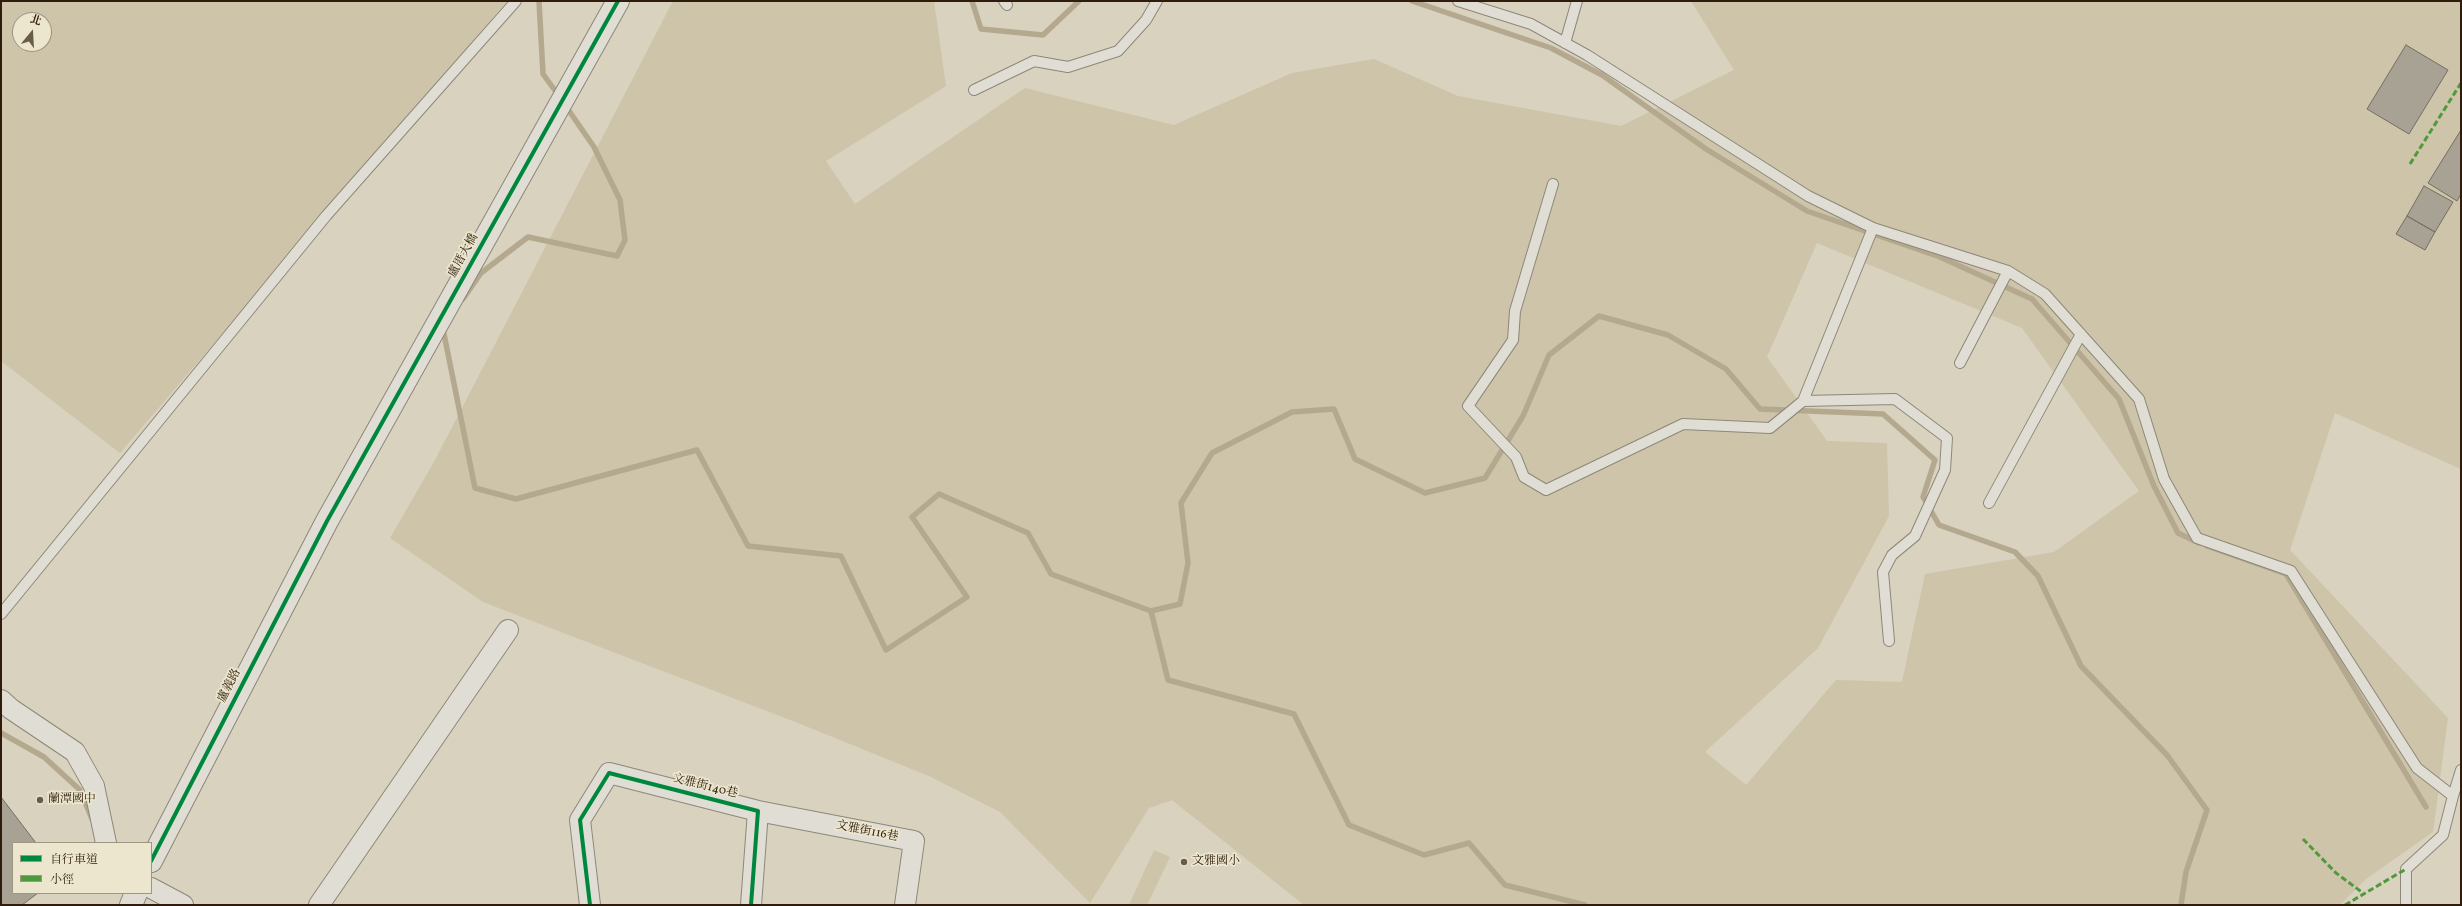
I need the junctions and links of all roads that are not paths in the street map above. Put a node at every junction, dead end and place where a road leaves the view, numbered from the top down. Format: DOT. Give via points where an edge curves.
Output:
graph roads {
  1 [pos="516,1"];
  2 [pos="618,1"];
  3 [pos="1157,1"];
  4 [pos="1458,1"];
  5 [pos="1577,1"];
  6 [pos="1565,43"];
  7 [pos="974,90"];
  8 [pos="1553,184"];
  9 [pos="1873,228"];
  10 [pos="2006,274"];
  11 [pos="2079,337"];
  12 [pos="1960,363"];
  13 [pos="1801,403"];
  14 [pos="1989,503"];
  15 [pos="327,521"];
  16 [pos="1,614"];
  17 [pos="508,630"];
  18 [pos="1888,641"];
  19 [pos="1,700"];
  20 [pos="2461,770"];
  21 [pos="2453,796"];
  22 [pos="758,811"];
  23 [pos="106,842"];
  24 [pos="152,859"];
  25 [pos="152,889"];
  26 [pos="136,894"];
  27 [pos="130,905"];
  28 [pos="183,905"];
  29 [pos="319,905"];
  30 [pos="590,905"];
  31 [pos="751,905"];
  32 [pos="905,905"];
  33 [pos="2406,905"];
  1 -- 16 [label="lane" via="326,216"];
  2 -- 15 [label="street, 盧厝大橋"];
  3 -- 7 [label="lane" via="1146,20 1118,51 1068,67 1034,62"];
  4 -- 6 [label="lane" via="1531,24"];
  5 -- 6 [label="lane"];
  6 -- 9 [label="lane" via="1808,196"];
  8 -- 13 [label="lane" via="1515,311 1513,340 1468,406 1516,457 1524,477 1546,490 1683,424 1770,428"];
  9 -- 10 [label="lane"];
  9 -- 13 [label="lane"];
  10 -- 11 [label="lane" via="2046,294"];
  10 -- 12 [label="lane"];
  11 -- 14 [label="lane"];
  11 -- 21 [label="lane" via="2139,399 2164,479 2197,538 2291,571 2417,768"];
  13 -- 18 [label="lane" via="1895,399 1947,438 1945,470 1915,536 1892,555 1883,572"];
  15 -- 24 [label="street, 盧義路"];
  17 -- 29 [label="street"];
  19 -- 23 [label="street" via="74,752 94,786"];
  20 -- 21 [label="lane"];
  21 -- 33 [label="lane" via="2443,835 2406,869"];
  22 -- 30 [label="street, 文雅街140巷" via="609,773 580,820"];
  22 -- 31 [label="street"];
  22 -- 32 [label="street, 文雅街116巷" via="914,841"];
  25 -- 28 [label="street"];
  26 -- 27 [label="street"];
}
